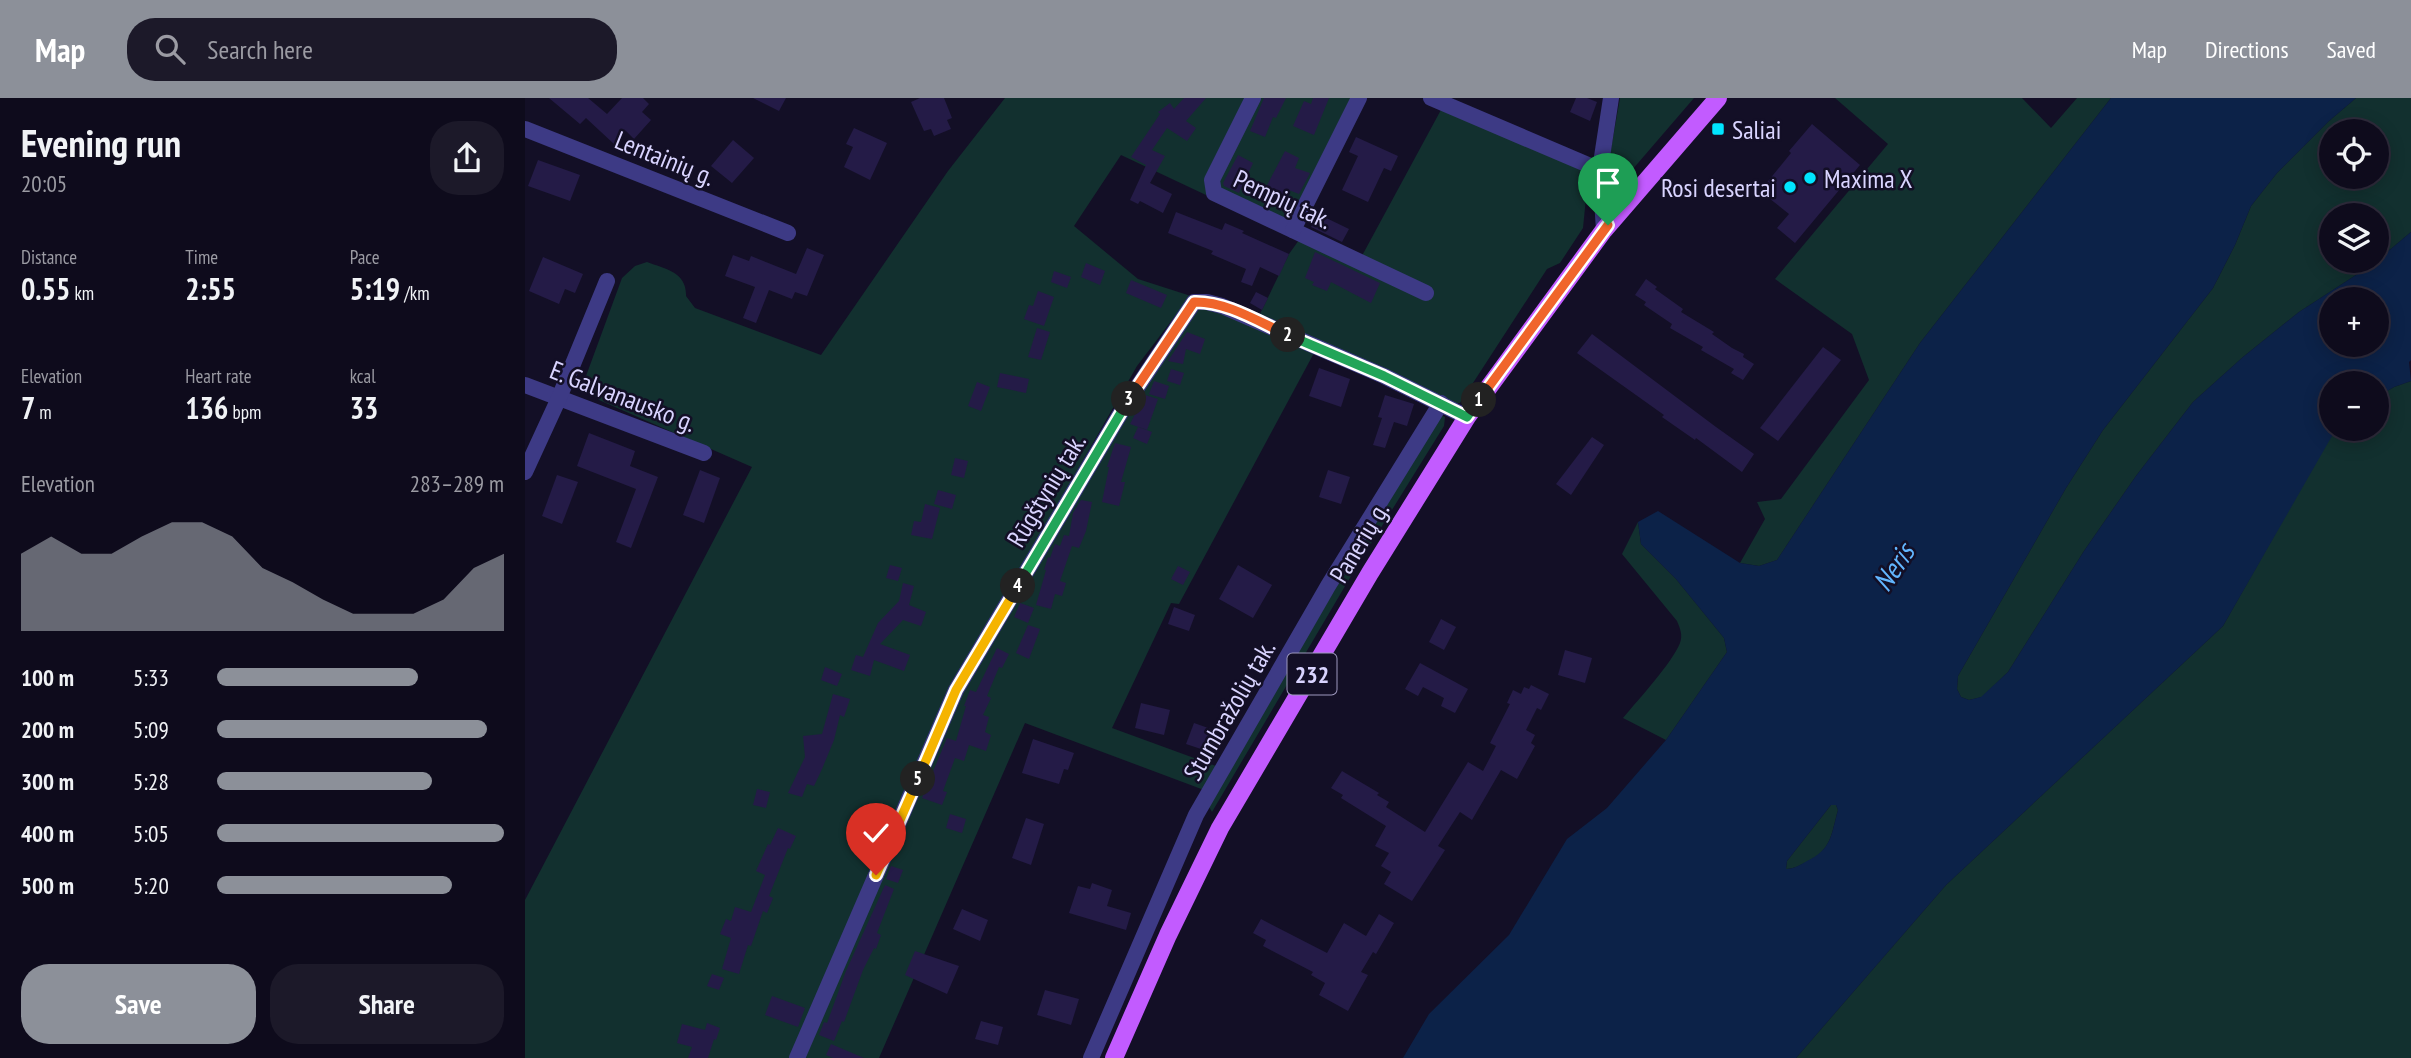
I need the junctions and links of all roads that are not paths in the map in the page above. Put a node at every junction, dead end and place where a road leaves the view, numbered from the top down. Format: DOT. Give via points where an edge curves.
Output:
graph roads {
  1 [pos="1253,98"];
  2 [pos="1359,98"];
  3 [pos="1431,98"];
  4 [pos="1611,98"];
  5 [pos="1718,98"];
  6 [pos="525,129"];
  7 [pos="1600,170"];
  8 [pos="1293,230"];
  9 [pos="1604,230"];
  10 [pos="788,233"];
  11 [pos="607,281"];
  12 [pos="1426,293"];
  13 [pos="525,385"];
  14 [pos="559,398"];
  15 [pos="1441,403"];
  16 [pos="1467,417"];
  17 [pos="703,453"];
  18 [pos="525,472"];
  19 [pos="797,1058"];
  20 [pos="1091,1058"];
  21 [pos="1114,1058"];
  1 -- 8 [label="street, Pempių tak." via="1212,180 1214,193"];
  2 -- 8 [label="street"];
  3 -- 7 [label="street"];
  4 -- 7 [label="street"];
  5 -- 9 [label="main road, Panerių g. / 232"];
  6 -- 10 [label="street, Lentainių g."];
  7 -- 9 [label="street"];
  8 -- 12 [label="street, Pempių tak."];
  9 -- 16 [label="main road, Panerių g. / 232"];
  11 -- 14 [label="street"];
  13 -- 14 [label="street, E. Galvanausko g."];
  14 -- 17 [label="street, E. Galvanausko g."];
  14 -- 18 [label="street"];
  15 -- 16 [label="street, Rūgštynių tak."];
  15 -- 19 [label="street, Rūgštynių tak." via="1222,306 1194,302 1126,404 956,690"];
  15 -- 20 [label="street, Stumbražolių tak." via="1328,586 1196,815"];
  16 -- 21 [label="main road, Panerių g. / 232" via="1220,828"];
}
